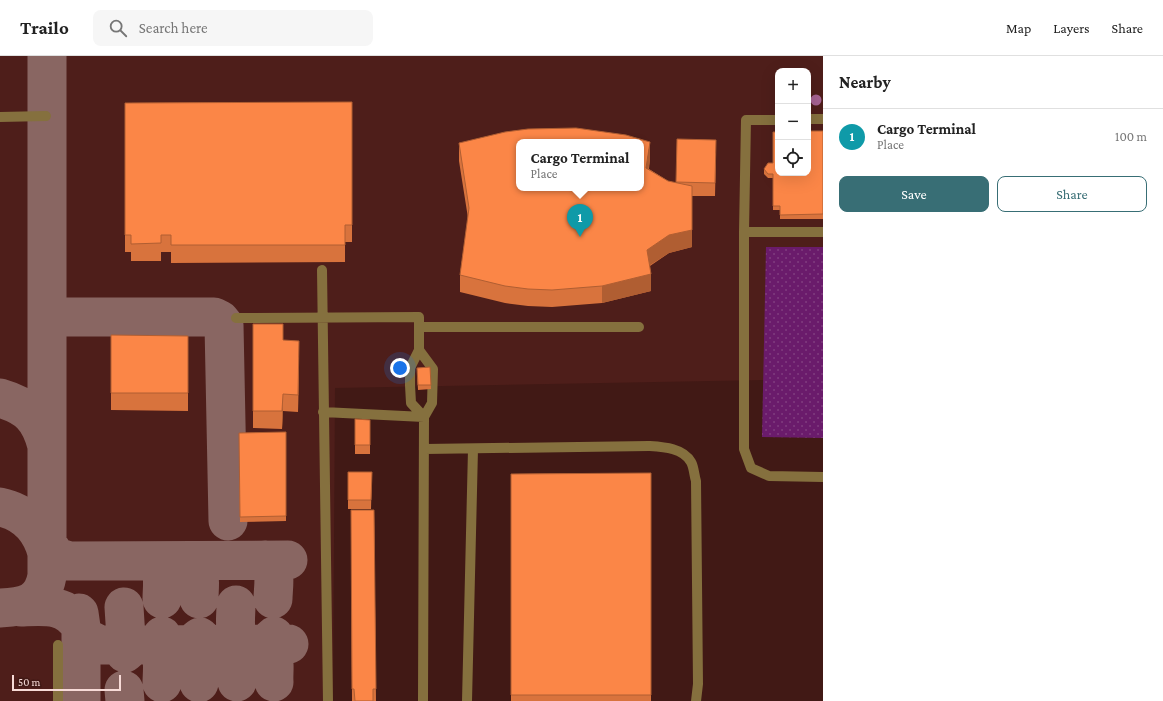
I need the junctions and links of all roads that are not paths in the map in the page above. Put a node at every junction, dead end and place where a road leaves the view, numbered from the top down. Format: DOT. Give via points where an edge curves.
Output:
graph roads {
  1 [pos="46,116"];
  2 [pos="0,117"];
  3 [pos="811,119"];
  4 [pos="823,119"];
  5 [pos="775,120"];
  6 [pos="744,232"];
  7 [pos="823,232"];
  8 [pos="322,270"];
  9 [pos="322,317"];
  10 [pos="236,318"];
  11 [pos="420,327"];
  12 [pos="639,327"];
  13 [pos="419,350"];
  14 [pos="323,412"];
  15 [pos="424,417"];
  16 [pos="425,449"];
  17 [pos="473,449"];
  18 [pos="823,477"];
  19 [pos="58,645"];
  20 [pos="58,701"];
  21 [pos="328,701"];
  22 [pos="423,701"];
  23 [pos="467,701"];
  24 [pos="696,701"];
  1 -- 2 [label="lane"];
  3 -- 4 [label="lane"];
  5 -- 6 [label="lane" via="746,120"];
  6 -- 7 [label="lane"];
  6 -- 18 [label="lane" via="744,449 751,468 769,476"];
  8 -- 9 [label="lane"];
  9 -- 10 [label="lane"];
  9 -- 11 [label="lane" via="419,317"];
  9 -- 14 [label="lane"];
  11 -- 12 [label="lane"];
  11 -- 13 [label="lane"];
  13 -- 15 [label="lane" via="410,368 410,386 412,403"];
  13 -- 15 [label="lane" via="433,368 432,403"];
  14 -- 15 [label="lane"];
  14 -- 21 [label="lane"];
  15 -- 16 [label="lane"];
  16 -- 17 [label="lane"];
  16 -- 22 [label="lane"];
  17 -- 23 [label="lane"];
  17 -- 24 [label="lane" via="667,447 681,452 691,462 696,481"];
  19 -- 20 [label="lane"];
}
